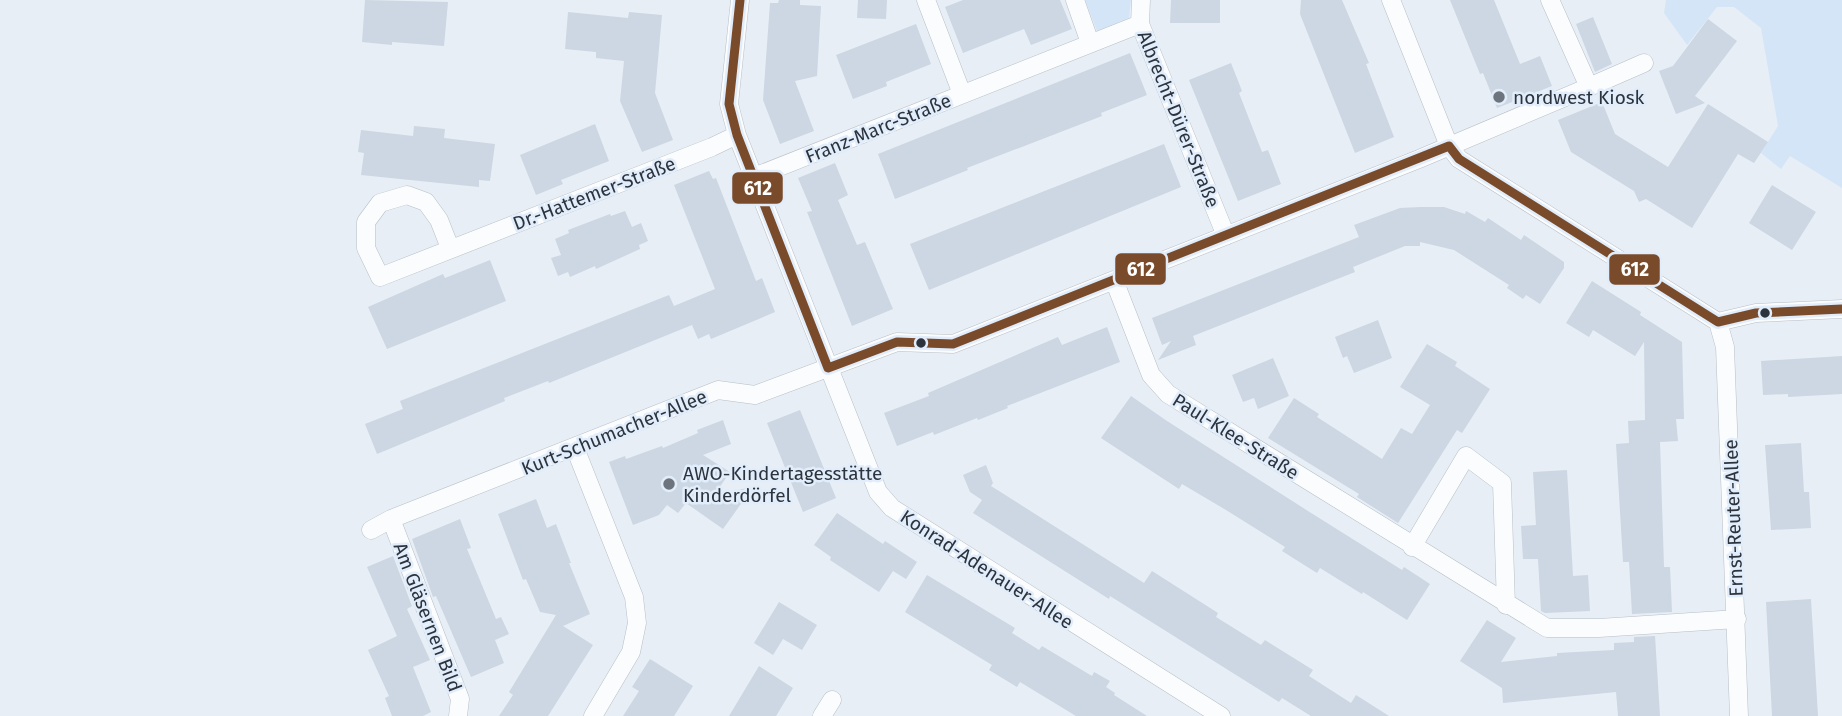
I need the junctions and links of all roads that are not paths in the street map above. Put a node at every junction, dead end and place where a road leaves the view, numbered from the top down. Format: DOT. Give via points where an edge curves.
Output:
graph roads {
  1 [pos="735,0"];
  2 [pos="926,0"];
  3 [pos="1075,0"];
  4 [pos="1141,0"];
  5 [pos="1391,0"];
  6 [pos="1550,0"];
  7 [pos="1140,24"];
  8 [pos="1090,43"];
  9 [pos="1644,63"];
  10 [pos="1589,87"];
  11 [pos="962,94"];
  12 [pos="737,135"];
  13 [pos="1449,146"];
  14 [pos="754,177"];
  15 [pos="1226,236"];
  16 [pos="450,248"];
  17 [pos="1114,280"];
  18 [pos="1842,309"];
  19 [pos="1718,321"];
  20 [pos="828,368"];
  21 [pos="575,448"];
  22 [pos="391,519"];
  23 [pos="371,530"];
  24 [pos="1412,547"];
  25 [pos="1506,605"];
  26 [pos="1737,619"];
  27 [pos="832,700"];
  28 [pos="458,716"];
  29 [pos="593,716"];
  30 [pos="822,716"];
  31 [pos="1221,716"];
  32 [pos="1739,716"];
  1 -- 12 [label="street, Konrad-Adenauer-Allee" via="729,104"];
  2 -- 11 [label="street, Franz-Marc-Straße"];
  3 -- 8 [label="street"];
  4 -- 7 [label="street, Albrecht-Dürer-Straße"];
  5 -- 13 [label="street"];
  6 -- 10 [label="street"];
  7 -- 8 [label="street, Franz-Marc-Straße"];
  7 -- 15 [label="street, Albrecht-Dürer-Straße"];
  8 -- 11 [label="street, Franz-Marc-Straße"];
  9 -- 10 [label="street, Kurt-Schumacher-Allee"];
  10 -- 13 [label="street, Kurt-Schumacher-Allee"];
  11 -- 14 [label="street, Franz-Marc-Straße"];
  12 -- 14 [label="street, Konrad-Adenauer-Allee"];
  12 -- 16 [label="street, Dr.-Hattemer-Straße"];
  13 -- 15 [label="street, Kurt-Schumacher-Allee"];
  13 -- 19 [label="street" via="1459,159"];
  14 -- 20 [label="street, Konrad-Adenauer-Allee"];
  15 -- 17 [label="street, Kurt-Schumacher-Allee"];
  16 -- 16 [label="street, Dr.-Hattemer-Straße" via="380,277 366,248 366,222 380,203 407,195 426,202"];
  17 -- 20 [label="street, Kurt-Schumacher-Allee" via="953,344 897,342"];
  17 -- 24 [label="street, Paul-Klee-Straße" via="1151,375 1168,394"];
  18 -- 19 [label="street" via="1756,313"];
  19 -- 26 [label="street, Ernst-Reuter-Allee" via="1725,347"];
  20 -- 21 [label="street, Kurt-Schumacher-Allee" via="755,396 718,390"];
  20 -- 31 [label="street, Konrad-Adenauer-Allee" via="878,492 892,508"];
  21 -- 22 [label="street, Kurt-Schumacher-Allee"];
  21 -- 29 [label="street" via="634,597 637,624 631,652"];
  22 -- 23 [label="street, Kurt-Schumacher-Allee"];
  22 -- 28 [label="street, Am Gläsernen Bild" via="460,699"];
  24 -- 25 [label="street, Paul-Klee-Straße"];
  24 -- 25 [label="street" via="1466,456 1502,483"];
  25 -- 26 [label="street, Paul-Klee-Straße" via="1547,628"];
  26 -- 32 [label="street, Ernst-Reuter-Allee"];
  27 -- 30 [label="street"];
}
